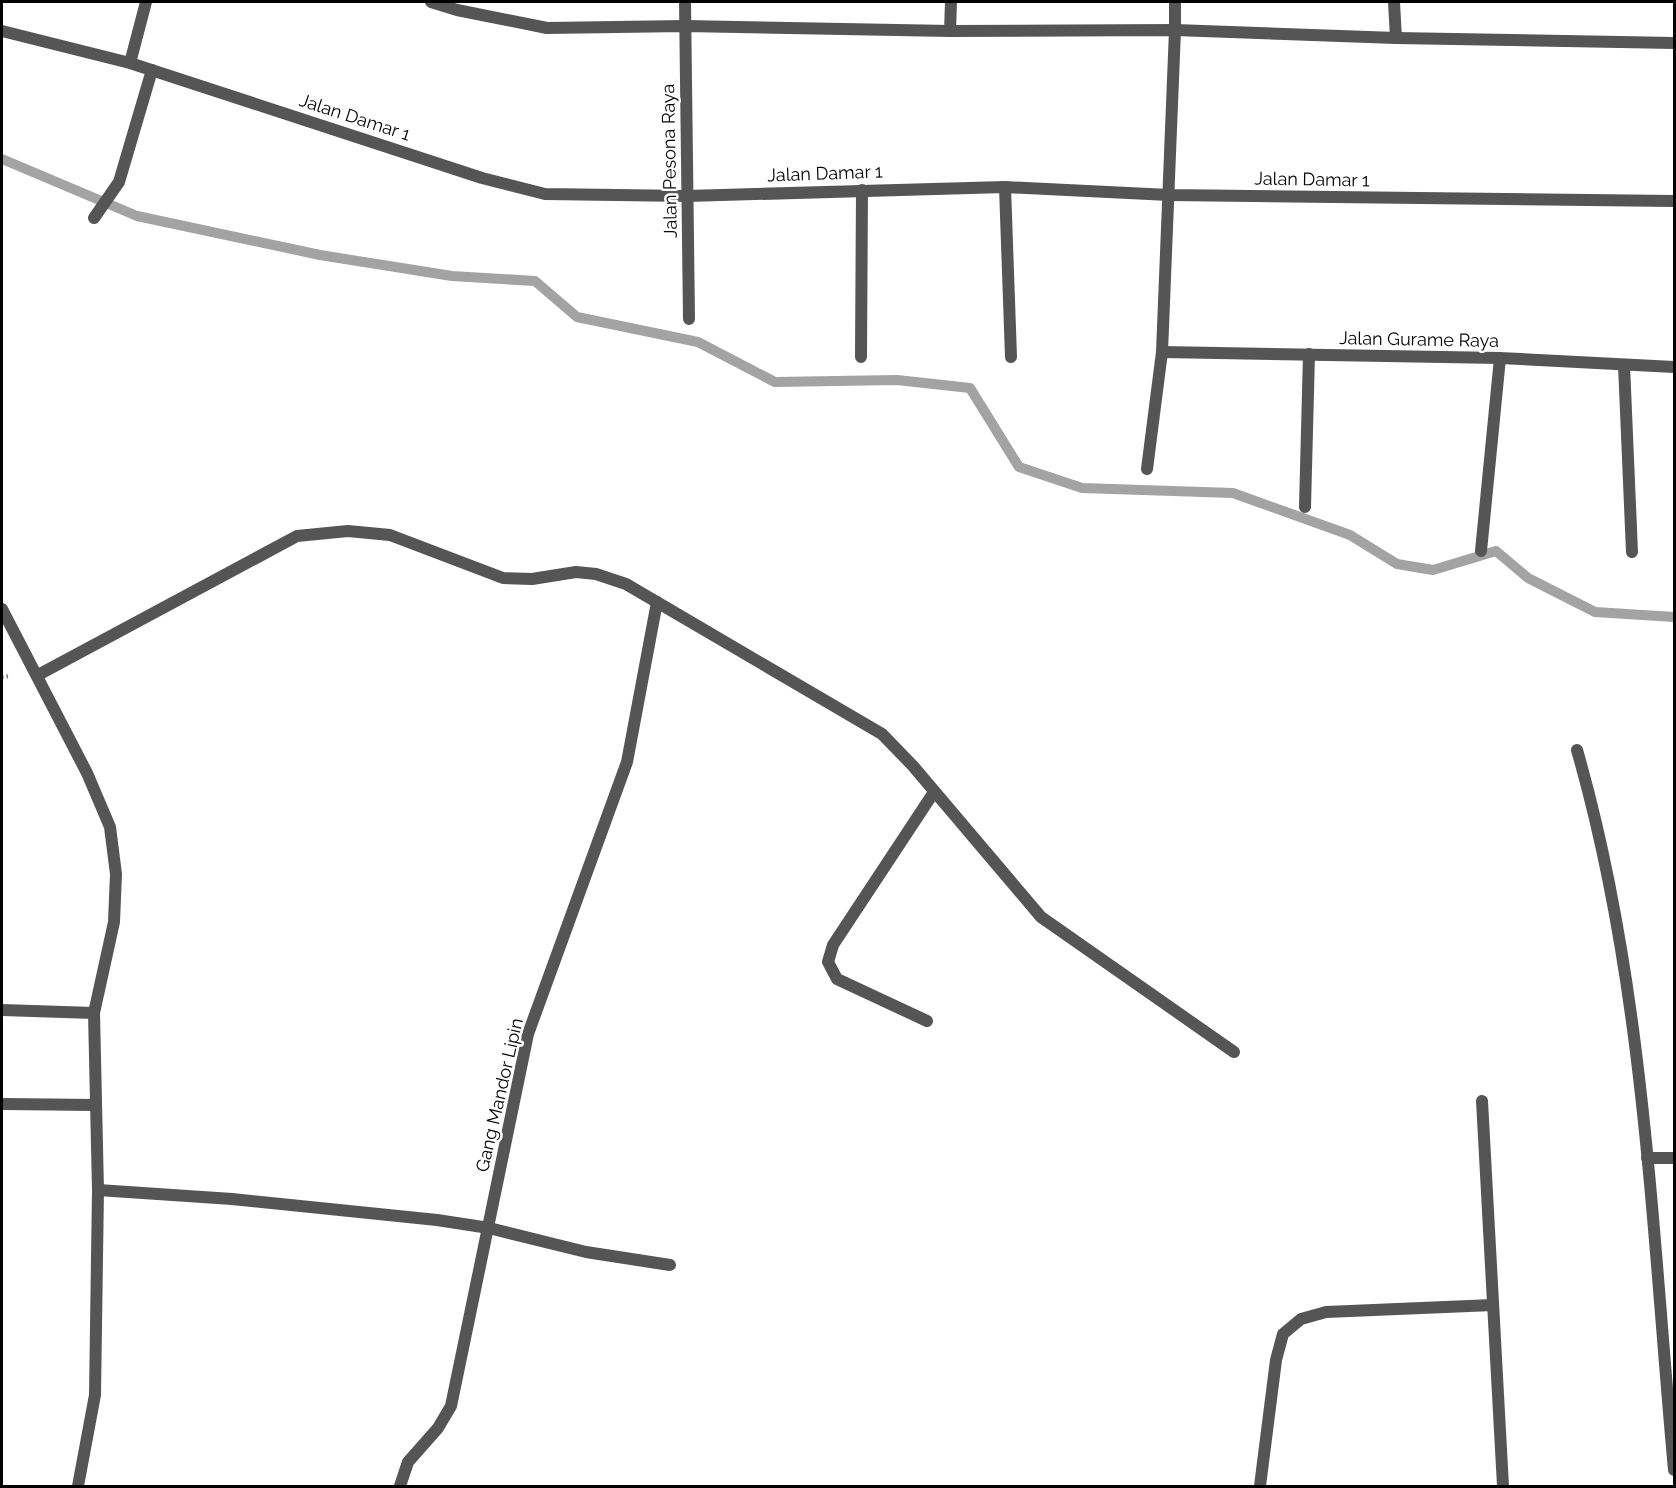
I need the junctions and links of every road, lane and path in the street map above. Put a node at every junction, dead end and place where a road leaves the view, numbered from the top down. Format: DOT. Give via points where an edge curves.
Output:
graph roads {
  1 [pos="146,2"];
  2 [pos="431,2"];
  3 [pos="685,2"];
  4 [pos="951,2"];
  5 [pos="1175,2"];
  6 [pos="1394,2"];
  7 [pos="685,26"];
  8 [pos="1175,30"];
  9 [pos="2,31"];
  10 [pos="950,31"];
  11 [pos="1396,38"];
  12 [pos="1674,43"];
  13 [pos="130,63"];
  14 [pos="152,70"];
  15 [pos="1005,187"];
  16 [pos="862,190"];
  17 [pos="1169,195"];
  18 [pos="687,196"];
  19 [pos="1674,201"];
  20 [pos="94,218"];
  21 [pos="689,319"];
  22 [pos="1162,352"];
  23 [pos="1309,354"];
  24 [pos="861,357"];
  25 [pos="1011,357"];
  26 [pos="1500,358"];
  27 [pos="1624,365"];
  28 [pos="1674,367"];
  29 [pos="1147,469"];
  30 [pos="1305,507"];
  31 [pos="1481,551"];
  32 [pos="1632,552"];
  33 [pos="657,602"];
  34 [pos="2,609"];
  35 [pos="38,675"];
  36 [pos="1577,750"];
  37 [pos="934,792"];
  38 [pos="2,1010"];
  39 [pos="94,1013"];
  40 [pos="927,1021"];
  41 [pos="1234,1052"];
  42 [pos="1482,1101"];
  43 [pos="2,1104"];
  44 [pos="96,1105"];
  45 [pos="1647,1158"];
  46 [pos="1674,1158"];
  47 [pos="98,1190"];
  48 [pos="489,1228"];
  49 [pos="670,1265"];
  50 [pos="1493,1305"];
  51 [pos="1674,1470"];
  52 [pos="78,1486"];
  53 [pos="400,1486"];
  54 [pos="1260,1486"];
  55 [pos="1503,1486"];
  1 -- 13 [label="street"];
  2 -- 7 [label="street" via="546,28"];
  3 -- 7 [label="street, Jalan Pesona Raya"];
  4 -- 10 [label="street"];
  5 -- 8 [label="street"];
  6 -- 11 [label="street"];
  7 -- 10 [label="street"];
  7 -- 18 [label="street, Jalan Pesona Raya"];
  8 -- 10 [label="street"];
  8 -- 11 [label="street"];
  8 -- 17 [label="street"];
  9 -- 13 [label="street, Jalan Damar 1"];
  11 -- 12 [label="street"];
  13 -- 14 [label="street, Jalan Damar 1"];
  14 -- 18 [label="street, Jalan Damar 1" via="482,178 545,194"];
  14 -- 20 [label="street" via="119,182"];
  15 -- 16 [label="street, Jalan Damar 1"];
  15 -- 17 [label="street, Jalan Damar 1"];
  15 -- 25 [label="street"];
  16 -- 18 [label="street, Jalan Damar 1"];
  16 -- 24 [label="street"];
  17 -- 19 [label="street, Jalan Damar 1"];
  17 -- 22 [label="street"];
  18 -- 21 [label="street, Jalan Pesona Raya"];
  22 -- 23 [label="street, Jalan Gurame Raya"];
  22 -- 29 [label="street"];
  23 -- 26 [label="street, Jalan Gurame Raya"];
  23 -- 30 [label="street"];
  26 -- 27 [label="street, Jalan Gurame Raya"];
  26 -- 31 [label="street"];
  27 -- 28 [label="street, Jalan Gurame Raya"];
  27 -- 32 [label="street"];
  33 -- 35 [label="street" via="626,584 596,574 503,578 390,535 348,531 297,536"];
  33 -- 37 [label="street" via="882,734"];
  33 -- 48 [label="street, Gang Mandor Lipin" via="627,762 528,1034"];
  34 -- 35 [label="street"];
  35 -- 39 [label="street" via="110,827 116,874 114,922"];
  36 -- 45 [label="street" via="1598,822"];
  37 -- 40 [label="street" via="833,945 828,962 837,979"];
  37 -- 41 [label="street" via="1041,917"];
  38 -- 39 [label="street"];
  39 -- 44 [label="street"];
  42 -- 50 [label="street"];
  43 -- 44 [label="street"];
  44 -- 47 [label="street"];
  45 -- 46 [label="street"];
  45 -- 51 [label="street"];
  47 -- 48 [label="street" via="353,1210"];
  47 -- 52 [label="street" via="95,1395"];
  48 -- 49 [label="street" via="586,1252"];
  48 -- 53 [label="street, Gang Mandor Lipin" via="451,1406 438,1428 408,1462"];
  50 -- 54 [label="street" via="1326,1312 1301,1319 1283,1334 1276,1360"];
  50 -- 55 [label="street"];
}
